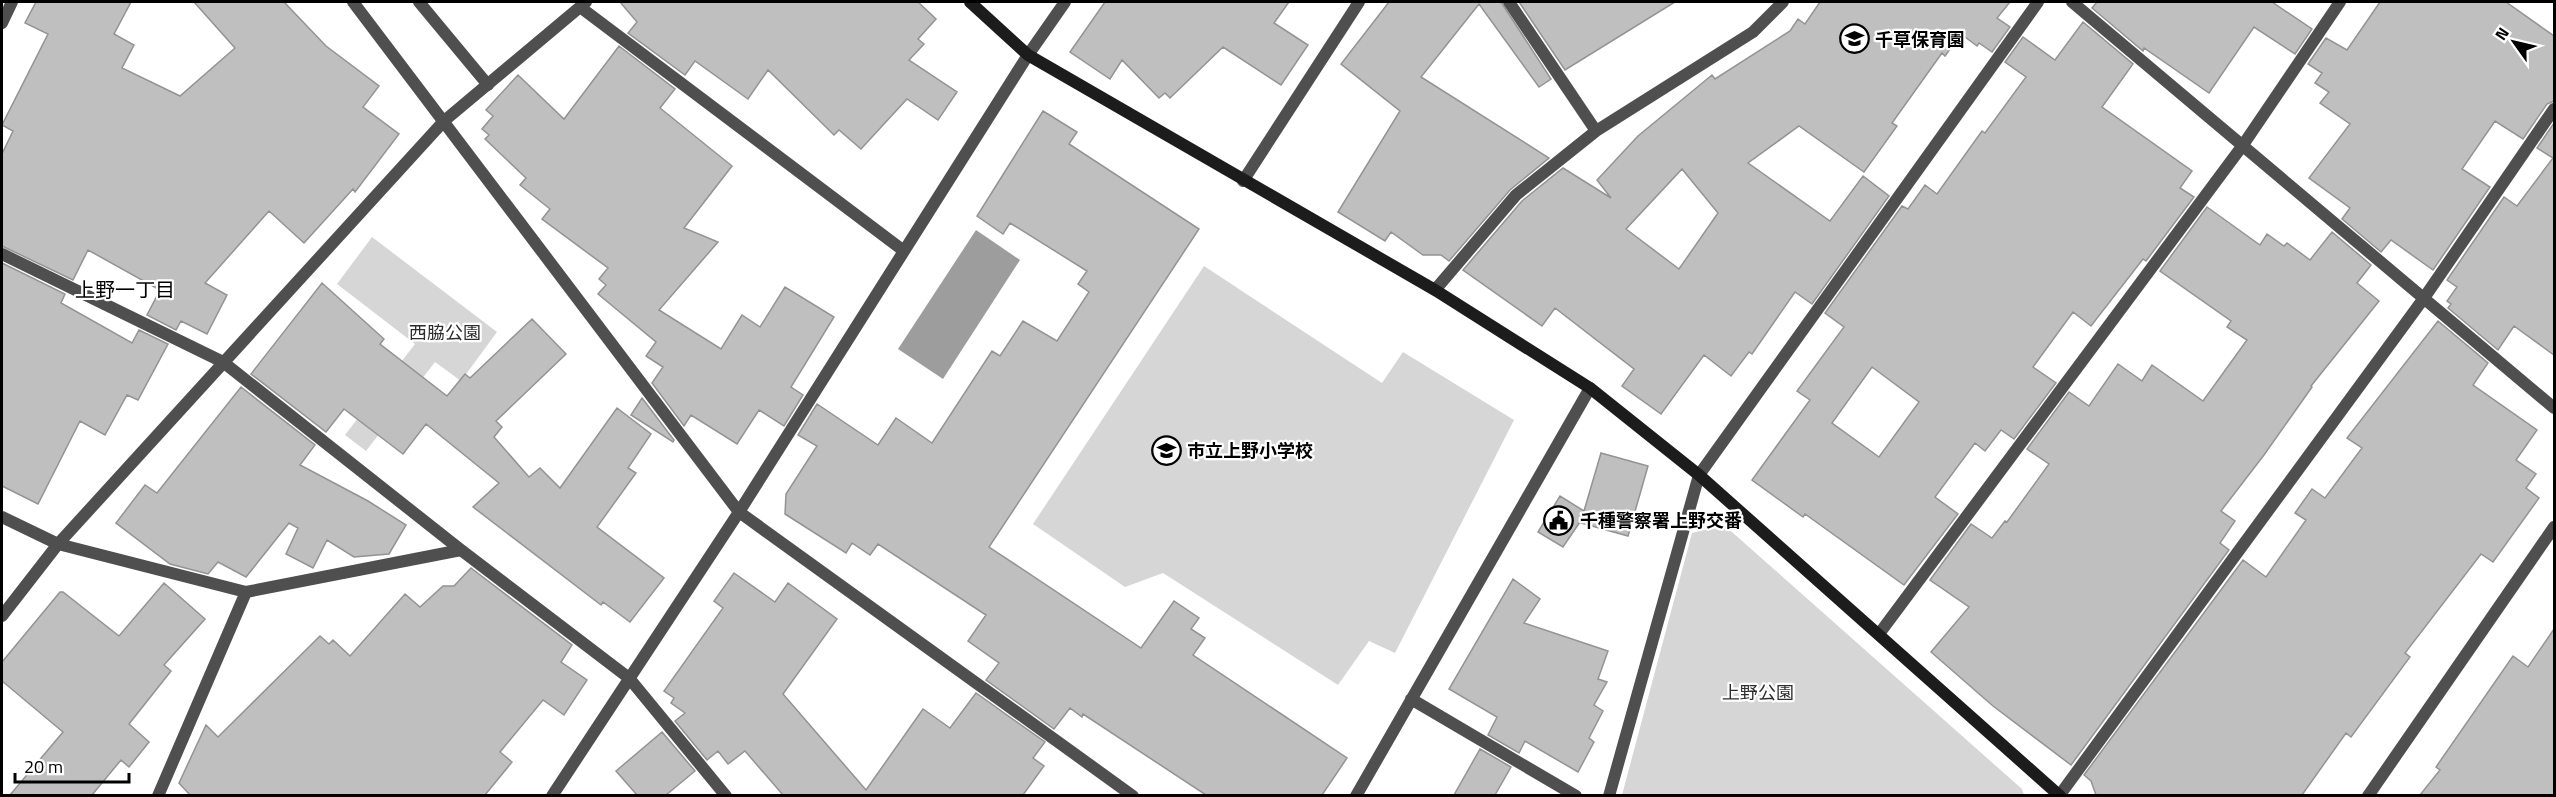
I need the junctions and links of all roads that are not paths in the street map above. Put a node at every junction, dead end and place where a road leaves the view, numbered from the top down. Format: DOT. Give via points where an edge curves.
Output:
graph roads {
  1 [pos="12,2"];
  2 [pos="353,2"];
  3 [pos="419,2"];
  4 [pos="970,2"];
  5 [pos="1065,2"];
  6 [pos="1359,2"];
  7 [pos="1509,2"];
  8 [pos="1783,2"];
  9 [pos="2038,2"];
  10 [pos="2072,2"];
  11 [pos="2340,2"];
  12 [pos="583,4"];
  13 [pos="2,23"];
  14 [pos="1028,55"];
  15 [pos="488,85"];
  16 [pos="2554,109"];
  17 [pos="444,121"];
  18 [pos="1596,131"];
  19 [pos="2243,146"];
  20 [pos="1243,181"];
  21 [pos="904,251"];
  22 [pos="2,254"];
  23 [pos="1435,290"];
  24 [pos="2424,298"];
  25 [pos="223,362"];
  26 [pos="1590,388"];
  27 [pos="2554,408"];
  28 [pos="1699,475"];
  29 [pos="739,512"];
  30 [pos="2,517"];
  31 [pos="2554,527"];
  32 [pos="58,544"];
  33 [pos="461,550"];
  34 [pos="246,592"];
  35 [pos="2,616"];
  36 [pos="1879,634"];
  37 [pos="629,678"];
  38 [pos="1411,699"];
  39 [pos="158,795"];
  40 [pos="552,795"];
  41 [pos="726,795"];
  42 [pos="1133,795"];
  43 [pos="1356,795"];
  44 [pos="1576,795"];
  45 [pos="1609,795"];
  46 [pos="2059,795"];
  47 [pos="2368,795"];
  1 -- 13 [label="street"];
  2 -- 17 [label="street"];
  3 -- 15 [label="street"];
  4 -- 14 [label="street"];
  5 -- 14 [label="street"];
  6 -- 20 [label="street"];
  7 -- 18 [label="street"];
  8 -- 18 [label="street" via="1753,32"];
  9 -- 28 [label="street"];
  10 -- 19 [label="street"];
  11 -- 19 [label="street"];
  12 -- 15 [label="street"];
  12 -- 21 [label="street"];
  14 -- 20 [label="street"];
  14 -- 21 [label="street"];
  15 -- 17 [label="street"];
  16 -- 24 [label="street"];
  17 -- 25 [label="street"];
  17 -- 29 [label="street"];
  18 -- 23 [label="street" via="1516,195"];
  19 -- 24 [label="street"];
  19 -- 36 [label="street"];
  20 -- 23 [label="street"];
  21 -- 29 [label="street"];
  22 -- 25 [label="street"];
  23 -- 26 [label="street"];
  24 -- 27 [label="street"];
  24 -- 46 [label="street"];
  25 -- 32 [label="street"];
  25 -- 33 [label="street"];
  26 -- 28 [label="street"];
  26 -- 38 [label="street"];
  28 -- 36 [label="street"];
  28 -- 45 [label="street"];
  29 -- 37 [label="street"];
  29 -- 42 [label="street"];
  30 -- 32 [label="street"];
  31 -- 47 [label="street"];
  32 -- 34 [label="street"];
  32 -- 35 [label="street"];
  33 -- 34 [label="street"];
  33 -- 37 [label="street"];
  34 -- 39 [label="street"];
  36 -- 46 [label="street"];
  37 -- 40 [label="street"];
  37 -- 41 [label="street"];
  38 -- 43 [label="street"];
  38 -- 44 [label="street"];
}
